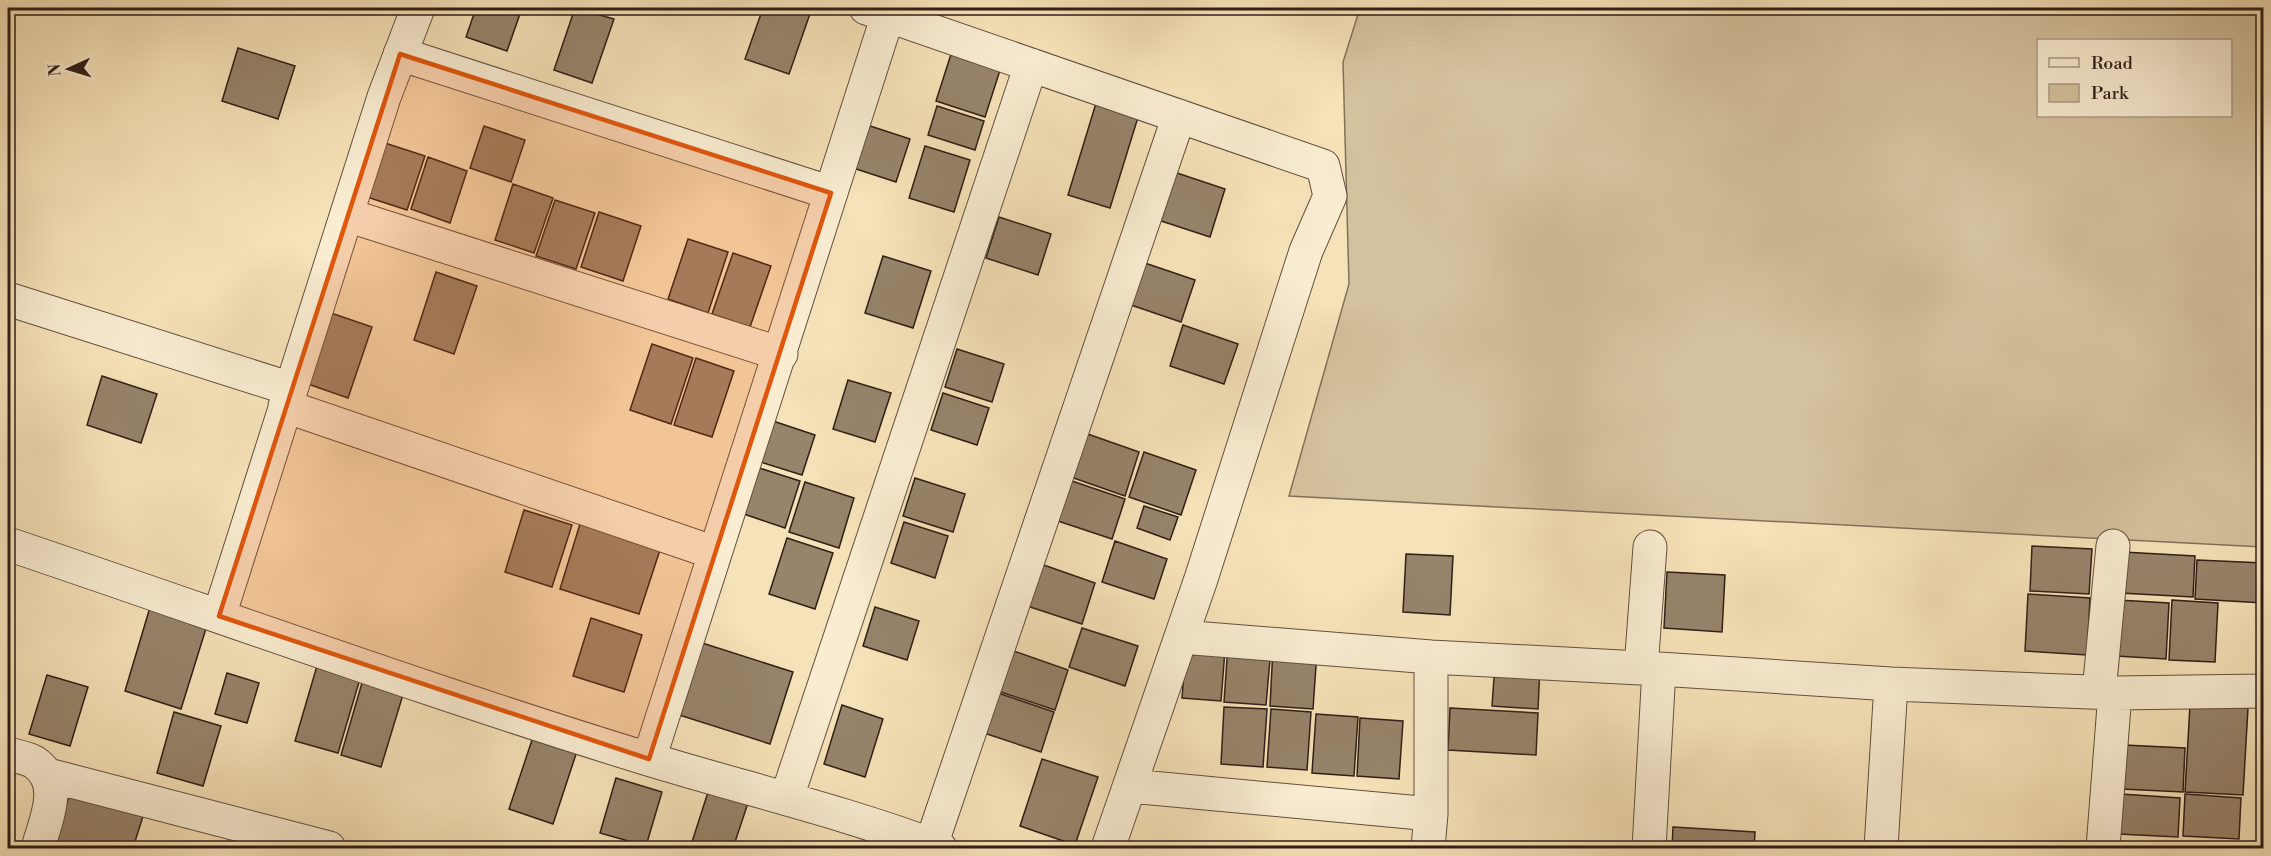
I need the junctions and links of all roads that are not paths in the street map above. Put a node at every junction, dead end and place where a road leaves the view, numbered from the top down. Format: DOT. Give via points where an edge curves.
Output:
graph roads {
  1 [pos="418,8"];
  2 [pos="877,11"];
  3 [pos="400,54"];
  4 [pos="1030,65"];
  5 [pos="1179,116"];
  6 [pos="831,193"];
  7 [pos="347,215"];
  8 [pos="8,299"];
  9 [pos="780,354"];
  10 [pos="288,398"];
  11 [pos="8,544"];
  12 [pos="2113,546"];
  13 [pos="1650,547"];
  14 [pos="715,553"];
  15 [pos="219,616"];
  16 [pos="1181,637"];
  17 [pos="1431,657"];
  18 [pos="1650,668"];
  19 [pos="1891,684"];
  20 [pos="2107,692"];
  21 [pos="2264,692"];
  22 [pos="8,754"];
  23 [pos="649,759"];
  24 [pos="48,775"];
  25 [pos="1130,786"];
  26 [pos="787,797"];
  27 [pos="1431,814"];
  28 [pos="936,847"];
  29 [pos="38,849"];
  30 [pos="329,849"];
  31 [pos="1108,849"];
  32 [pos="1428,849"];
  33 [pos="1649,849"];
  34 [pos="1881,849"];
  35 [pos="2103,849"];
  1 -- 3 [label="street"];
  2 -- 4 [label="street"];
  2 -- 6 [label="street"];
  3 -- 6 [label="street"];
  3 -- 7 [label="street"];
  4 -- 5 [label="street"];
  4 -- 26 [label="street"];
  5 -- 16 [label="street" via="1323,166 1330,196 1306,251"];
  5 -- 28 [label="street"];
  6 -- 9 [label="street"];
  7 -- 9 [label="street"];
  7 -- 10 [label="street"];
  8 -- 10 [label="street"];
  9 -- 14 [label="street"];
  10 -- 14 [label="street"];
  10 -- 15 [label="street"];
  11 -- 15 [label="street"];
  12 -- 20 [label="street"];
  13 -- 18 [label="street"];
  14 -- 23 [label="street"];
  15 -- 23 [label="street"];
  16 -- 17 [label="street"];
  16 -- 25 [label="street"];
  17 -- 18 [label="street"];
  17 -- 27 [label="street"];
  18 -- 19 [label="street"];
  18 -- 33 [label="street"];
  19 -- 20 [label="street"];
  19 -- 34 [label="street"];
  20 -- 21 [label="street"];
  20 -- 35 [label="street"];
  22 -- 24 [label="street" via="33,761"];
  23 -- 26 [label="street"];
  24 -- 29 [label="street" via="52,796"];
  24 -- 30 [label="street"];
  25 -- 27 [label="street"];
  25 -- 31 [label="street"];
  26 -- 28 [label="street"];
  27 -- 32 [label="street"];
}
